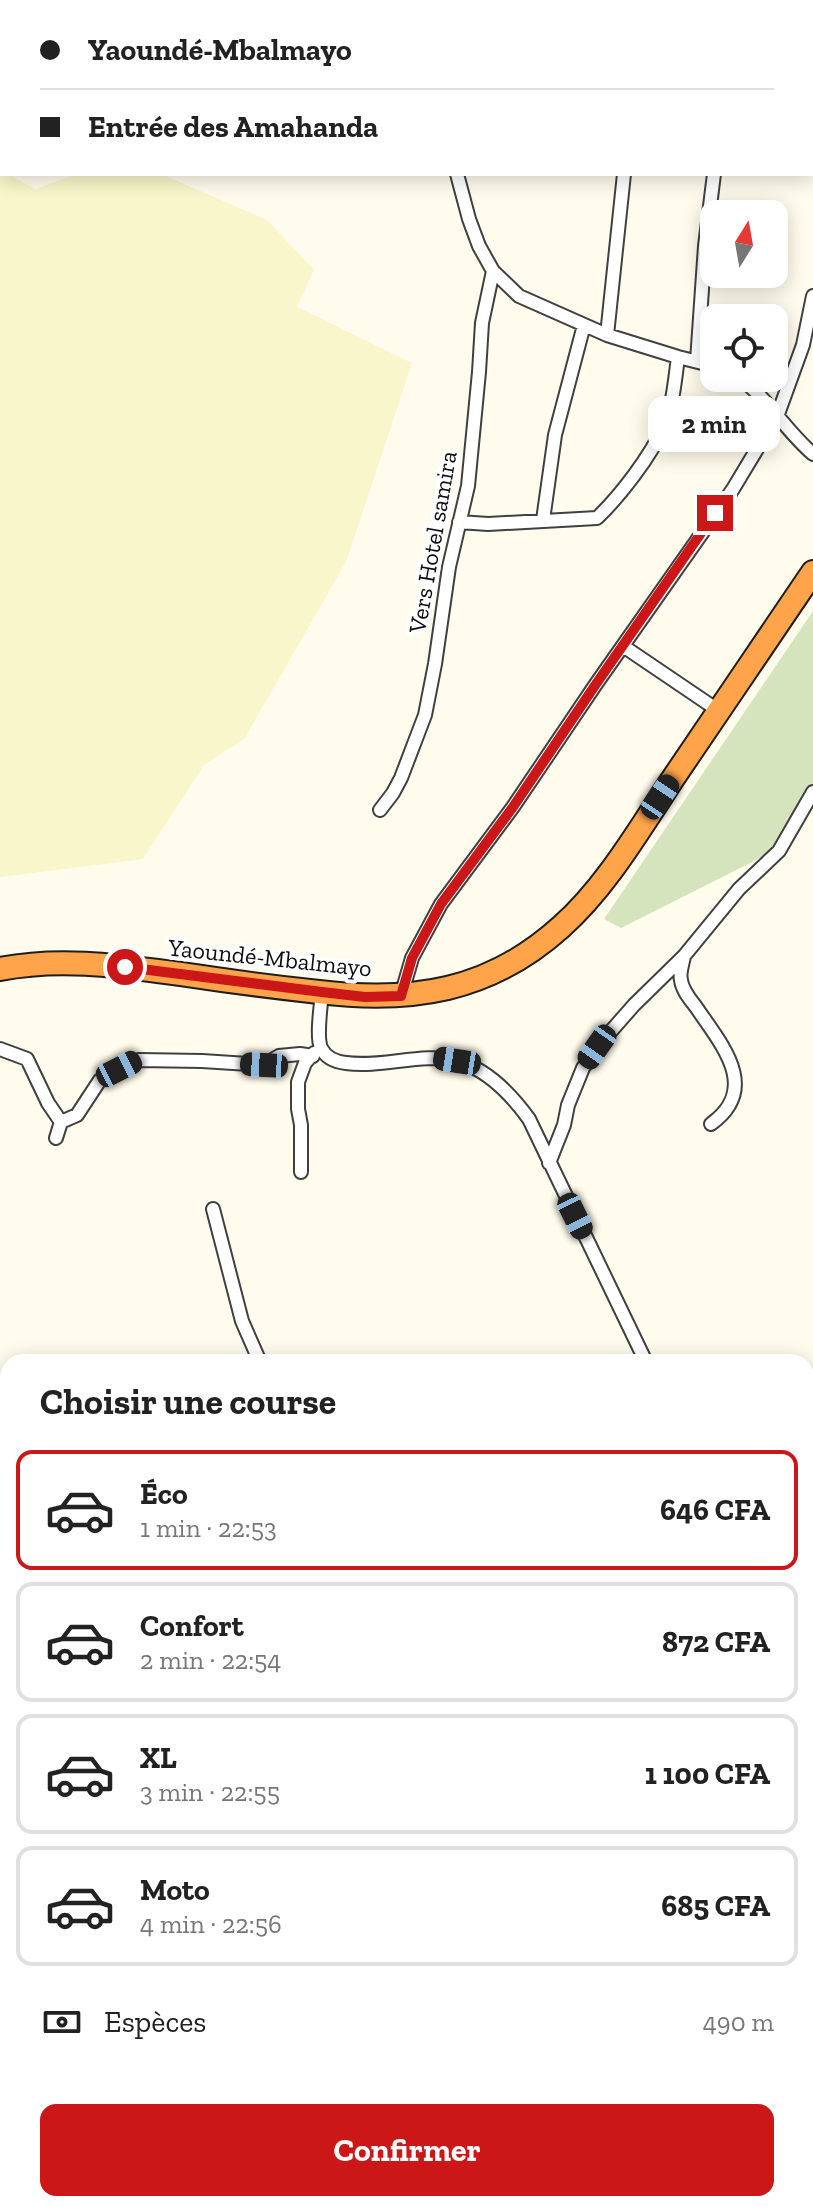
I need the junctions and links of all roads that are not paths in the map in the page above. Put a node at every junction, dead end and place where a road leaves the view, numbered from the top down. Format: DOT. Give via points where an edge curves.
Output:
graph roads {
  1 [pos="458,176"];
  2 [pos="624,176"];
  3 [pos="714,176"];
  4 [pos="493,271"];
  5 [pos="813,296"];
  6 [pos="584,325"];
  7 [pos="607,335"];
  8 [pos="678,357"];
  9 [pos="697,361"];
  10 [pos="700,362"];
  11 [pos="759,392"];
  12 [pos="778,414"];
  13 [pos="813,454"];
  14 [pos="543,520"];
  15 [pos="459,522"];
  16 [pos="813,572"];
  17 [pos="623,646"];
  18 [pos="719,711"];
  19 [pos="813,792"];
  20 [pos="380,810"];
  21 [pos="684,956"];
  22 [pos="0,969"];
  23 [pos="322,992"];
  24 [pos="401,996"];
  25 [pos="320,1044"];
  26 [pos="0,1049"];
  27 [pos="313,1056"];
  28 [pos="61,1122"];
  29 [pos="711,1124"];
  30 [pos="56,1138"];
  31 [pos="549,1163"];
  32 [pos="301,1172"];
  33 [pos="213,1209"];
  34 [pos="256,1354"];
  35 [pos="642,1354"];
  1 -- 4 [label="street" via="479,246"];
  2 -- 7 [label="street"];
  3 -- 9 [label="street"];
  4 -- 6 [label="street" via="519,296"];
  4 -- 15 [label="street, Vers Hotel samira" via="482,323 468,486"];
  5 -- 12 [label="street" via="803,345"];
  6 -- 7 [label="street"];
  6 -- 14 [label="street" via="555,435"];
  7 -- 8 [label="street"];
  8 -- 9 [label="street"];
  8 -- 14 [label="street" via="665,424 648,456 605,510 597,518"];
  9 -- 10 [label="street"];
  11 -- 12 [label="street"];
  12 -- 13 [label="street"];
  12 -- 17 [label="street" via="733,489"];
  14 -- 15 [label="street"];
  15 -- 20 [label="street, Vers Hotel samira" via="425,715 401,778"];
  16 -- 18 [label="highway, Yaoundé-Mbalmayo"];
  17 -- 18 [label="street"];
  17 -- 24 [label="street" via="441,904 412,958"];
  18 -- 24 [label="highway, Yaoundé-Mbalmayo" via="612,867 561,927 496,971 435,992"];
  19 -- 21 [label="street" via="779,851 739,889"];
  21 -- 29 [label="street" via="680,980 736,1078 731,1103"];
  21 -- 31 [label="street" via="634,1005 583,1068"];
  22 -- 23 [label="highway, Yaoundé-Mbalmayo" via="71,962"];
  23 -- 24 [label="highway, Yaoundé-Mbalmayo"];
  23 -- 25 [label="street"];
  25 -- 27 [label="street"];
  25 -- 31 [label="street" via="328,1057 347,1064 440,1059 473,1067 514,1099"];
  26 -- 28 [label="street" via="27,1059"];
  27 -- 28 [label="street" via="279,1056 264,1065 139,1060 100,1080 77,1115"];
  27 -- 32 [label="street" via="298,1082"];
  28 -- 30 [label="street"];
  31 -- 35 [label="street"];
  33 -- 34 [label="street" via="242,1321"];
}
